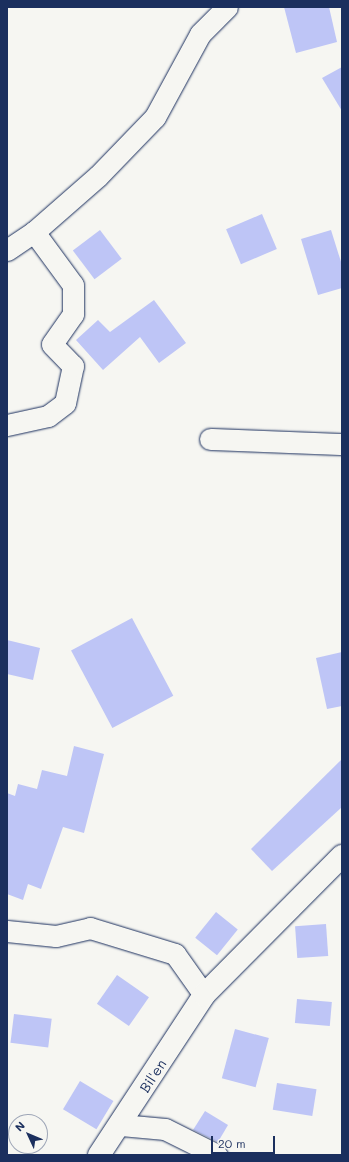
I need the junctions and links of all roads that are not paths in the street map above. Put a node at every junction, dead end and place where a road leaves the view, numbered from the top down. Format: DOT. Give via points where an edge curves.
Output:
graph roads {
  1 [pos="227,7"];
  2 [pos="34,232"];
  3 [pos="7,250"];
  4 [pos="7,425"];
  5 [pos="210,439"];
  6 [pos="342,444"];
  7 [pos="342,856"];
  8 [pos="7,931"];
  9 [pos="204,995"];
  10 [pos="121,1126"];
  11 [pos="99,1155"];
  12 [pos="217,1155"];
  1 -- 2 [label="street" via="200,34 155,117 98,176"];
  2 -- 3 [label="street"];
  2 -- 4 [label="street" via="74,285 73,314 52,344 73,366 65,403 48,416"];
  5 -- 6 [label="street"];
  7 -- 9 [label="street, Bil'en"];
  8 -- 9 [label="street" via="56,936 90,928 175,954"];
  9 -- 10 [label="street, Bil'en"];
  10 -- 11 [label="street, Bil'en"];
  10 -- 12 [label="street" via="165,1129"];
}
